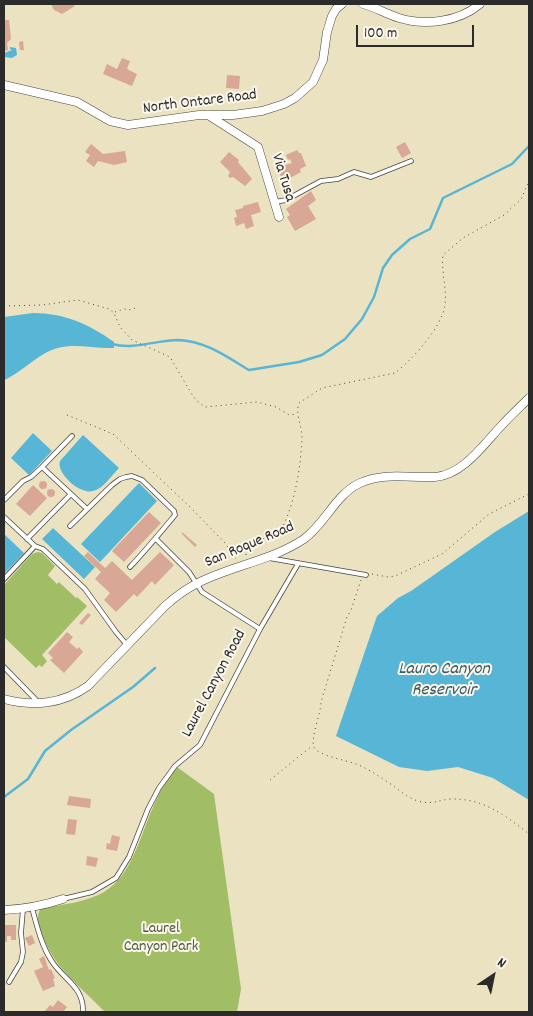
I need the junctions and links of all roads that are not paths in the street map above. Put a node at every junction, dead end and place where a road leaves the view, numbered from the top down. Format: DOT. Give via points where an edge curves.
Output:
graph roads {
  1 [pos="342,4"];
  2 [pos="363,4"];
  3 [pos="480,4"];
  4 [pos="4,85"];
  5 [pos="208,115"];
  6 [pos="412,161"];
  7 [pos="275,202"];
  8 [pos="279,217"];
  9 [pos="529,398"];
  10 [pos="72,436"];
  11 [pos="42,467"];
  12 [pos="71,494"];
  13 [pos="4,500"];
  14 [pos="87,510"];
  15 [pos="4,516"];
  16 [pos="70,526"];
  17 [pos="27,539"];
  18 [pos="156,539"];
  19 [pos="35,546"];
  20 [pos="267,557"];
  21 [pos="298,564"];
  22 [pos="130,567"];
  23 [pos="364,575"];
  24 [pos="4,579"];
  25 [pos="196,584"];
  26 [pos="260,628"];
  27 [pos="128,645"];
  28 [pos="4,667"];
  29 [pos="4,698"];
  30 [pos="40,703"];
  31 [pos="63,899"];
  32 [pos="32,908"];
  33 [pos="23,909"];
  34 [pos="4,910"];
  35 [pos="10,982"];
  36 [pos="83,1012"];
  1 -- 5 [label="street, North Ontare Road" via="332,16 322,60 313,82 305,91 284,104 262,111"];
  2 -- 3 [label="street" via="412,21 459,17"];
  4 -- 5 [label="street, North Ontare Road" via="77,102 119,124 138,125"];
  5 -- 7 [label="street, Via Tusa" via="258,147"];
  6 -- 7 [label="lane" via="371,177 354,172 338,179 321,180 286,200"];
  7 -- 8 [label="street, Via Tusa"];
  9 -- 20 [label="street, San Roque Road" via="456,470 436,477 383,476 358,484 305,538"];
  10 -- 11 [label="lane"];
  11 -- 12 [label="lane"];
  11 -- 13 [label="lane"];
  12 -- 14 [label="lane"];
  12 -- 17 [label="lane"];
  14 -- 16 [label="lane"];
  14 -- 18 [label="lane" via="120,479 137,477 175,513"];
  15 -- 17 [label="lane"];
  17 -- 19 [label="lane"];
  18 -- 22 [label="lane"];
  18 -- 25 [label="lane" via="189,572"];
  19 -- 24 [label="lane"];
  19 -- 27 [label="lane" via="43,549 85,589"];
  20 -- 21 [label="lane"];
  20 -- 25 [label="street, San Roque Road"];
  21 -- 23 [label="lane"];
  21 -- 26 [label="lane, Laurel Canyon Road"];
  25 -- 26 [label="lane" via="202,592"];
  25 -- 27 [label="street, San Roque Road" via="165,606"];
  26 -- 31 [label="lane, Laurel Canyon Road" via="200,745 175,766 159,788 129,857 116,878 92,892"];
  27 -- 30 [label="street, San Roque Road" via="84,688 68,697"];
  28 -- 30 [label="lane"];
  29 -- 30 [label="street, San Roque Road"];
  31 -- 32 [label="street, Laurel Canyon Road"];
  32 -- 33 [label="street, Laurel Canyon Road"];
  32 -- 36 [label="lane" via="42,945 52,962 77,989 83,1002"];
  33 -- 34 [label="street, Laurel Canyon Road"];
  33 -- 35 [label="lane" via="23,952"];
}
